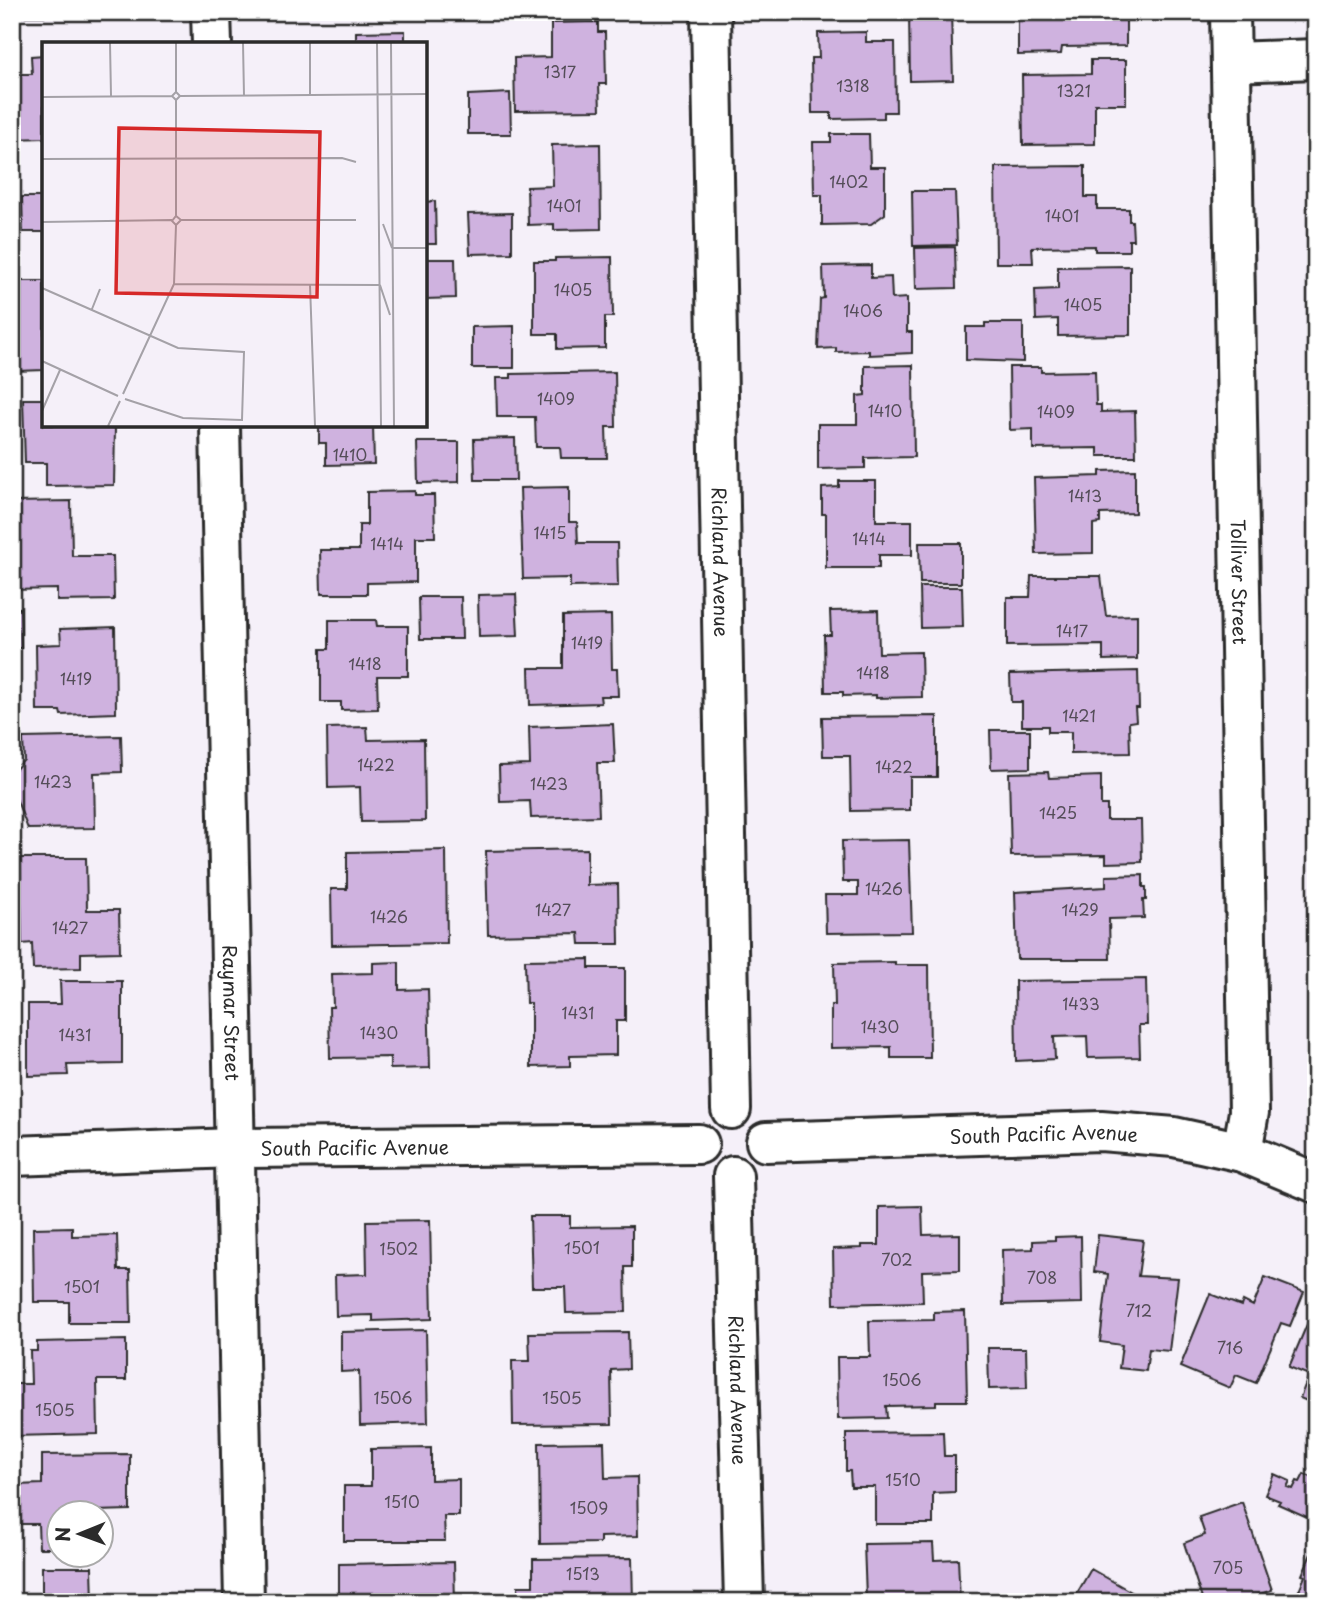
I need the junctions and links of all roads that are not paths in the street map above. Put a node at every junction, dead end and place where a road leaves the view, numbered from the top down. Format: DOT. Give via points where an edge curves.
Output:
graph roads {
  1 [pos="211,12"];
  2 [pos="711,12"];
  3 [pos="1230,12"];
  4 [pos="212,42"];
  5 [pos="1316,59"];
  6 [pos="1231,62"];
  7 [pos="220,427"];
  8 [pos="731,1109"];
  9 [pos="766,1142"];
  10 [pos="699,1144"];
  11 [pos="235,1148"];
  12 [pos="1242,1152"];
  13 [pos="12,1156"];
  14 [pos="733,1176"];
  15 [pos="1316,1182"];
  16 [pos="244,1602"];
  17 [pos="744,1602"];
  1 -- 4 [label="street"];
  2 -- 8 [label="street, Richland Avenue"];
  3 -- 6 [label="street, Tolliver Street"];
  5 -- 6 [label="street"];
  6 -- 12 [label="street, Tolliver Street" via="1249,1112"];
  7 -- 11 [label="street, Raymar Street"];
  8 -- 9 [label="street" via="752,1116"];
  8 -- 10 [label="street" via="704,1125"];
  9 -- 12 [label="street, South Pacific Avenue" via="1101,1132 1174,1136"];
  9 -- 14 [label="street" via="758,1165"];
  10 -- 11 [label="street, South Pacific Avenue"];
  10 -- 14 [label="street" via="708,1167"];
  11 -- 13 [label="street, South Pacific Avenue"];
  11 -- 16 [label="street, Raymar Street"];
  12 -- 15 [label="street, South Pacific Avenue"];
  14 -- 17 [label="street, Richland Avenue"];
}
